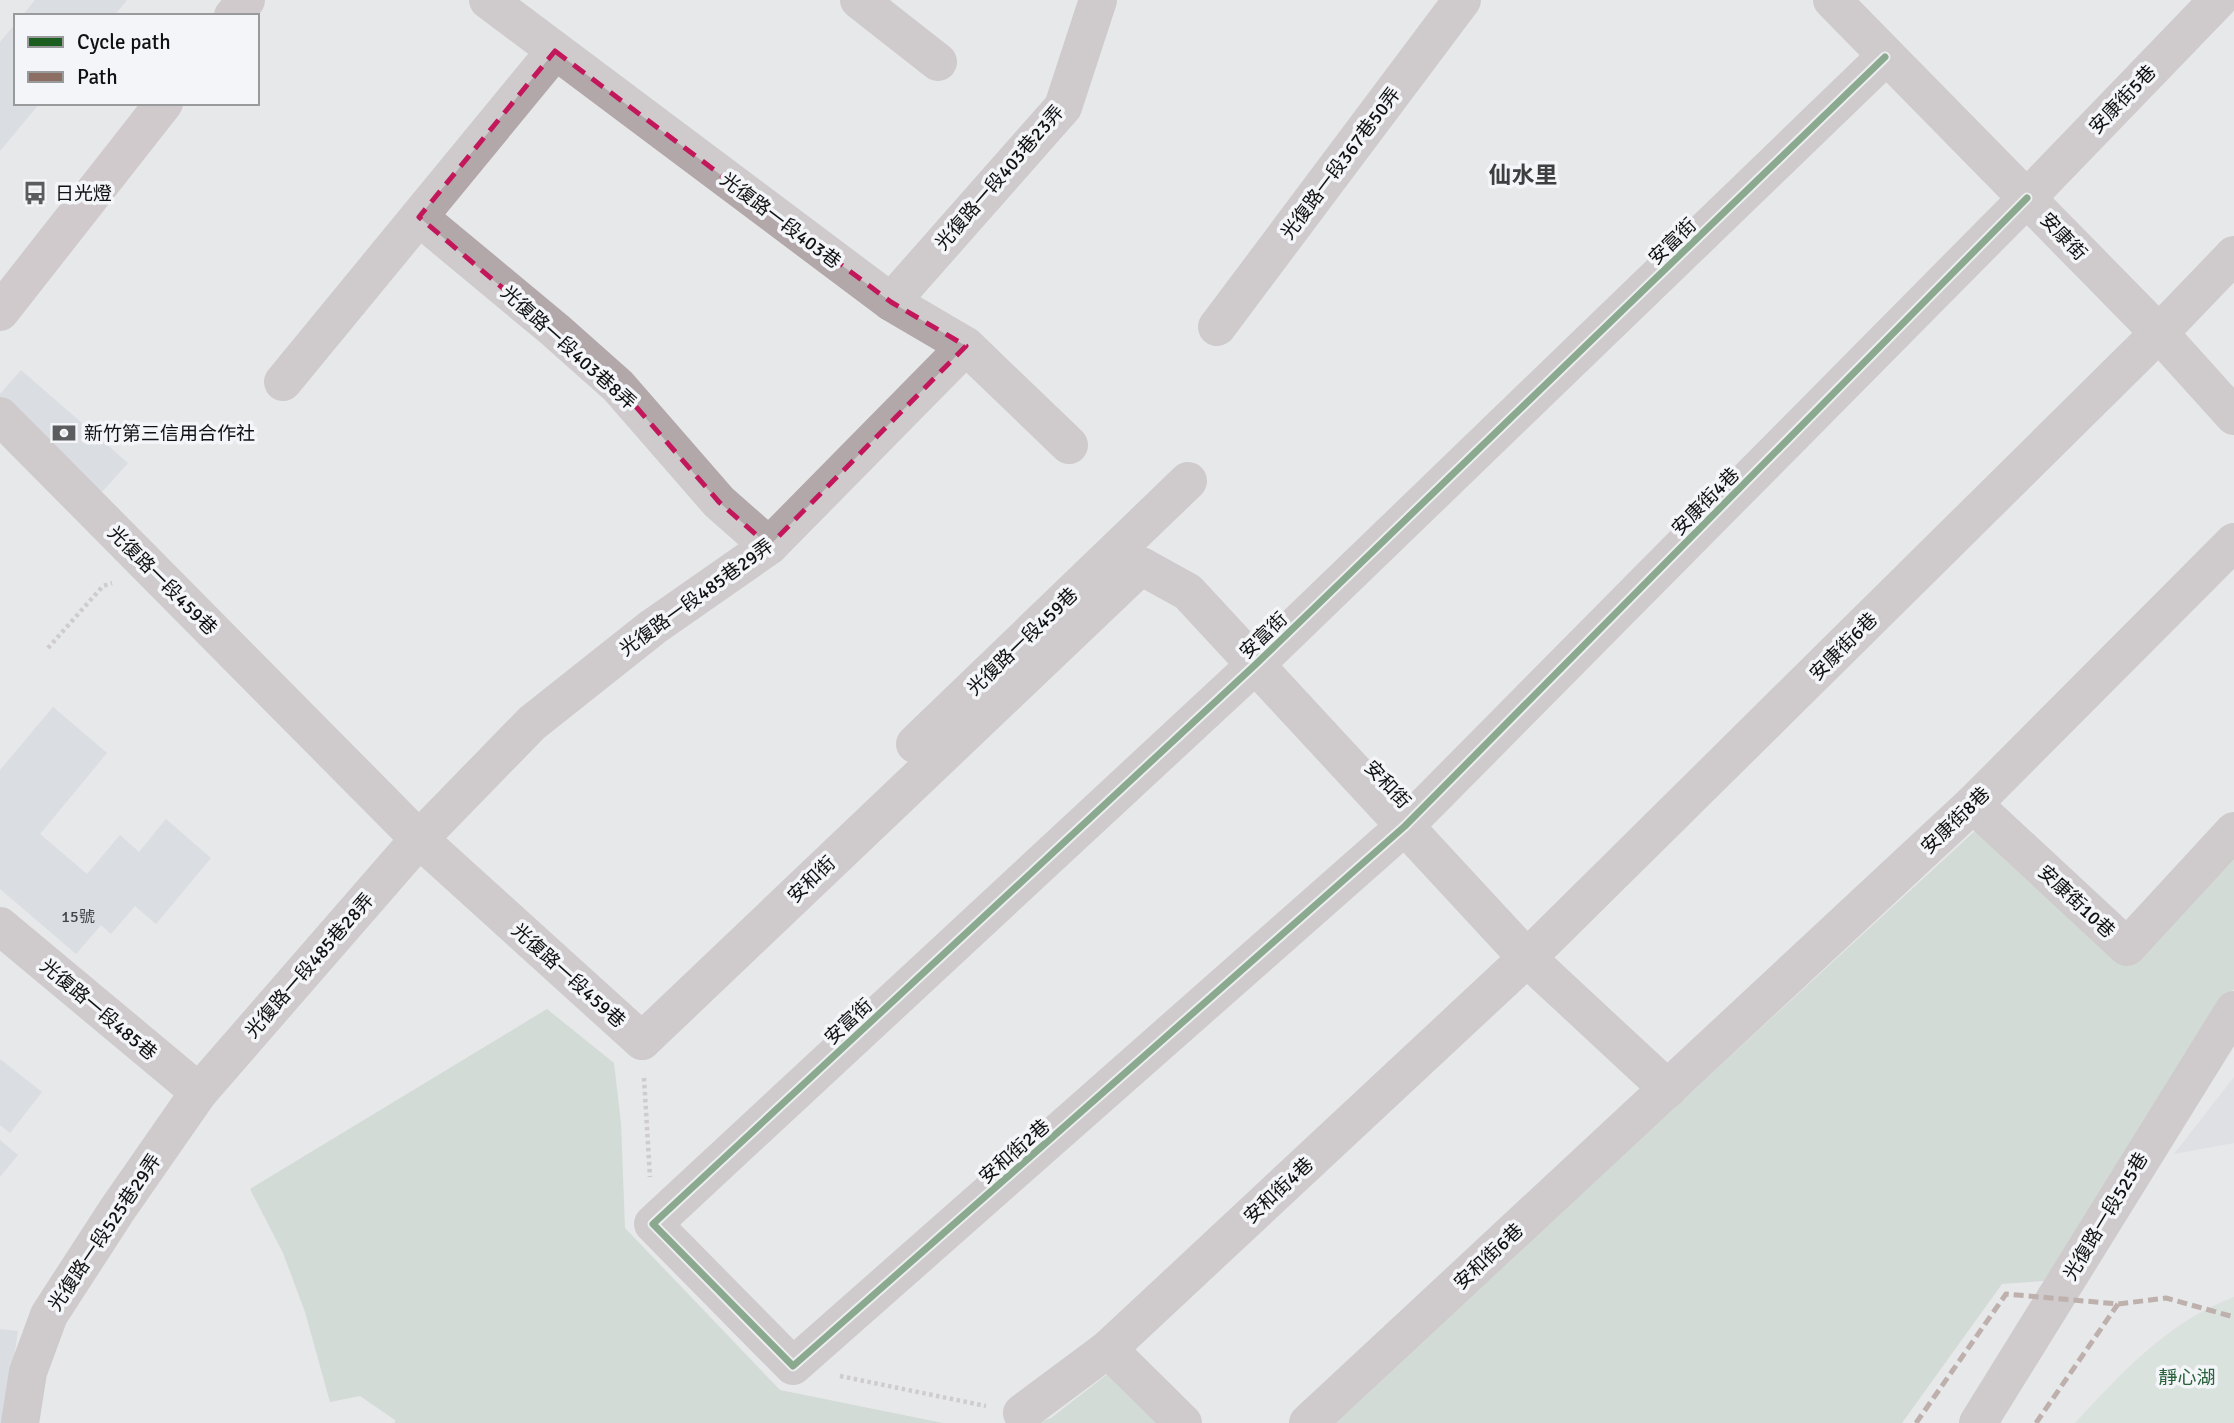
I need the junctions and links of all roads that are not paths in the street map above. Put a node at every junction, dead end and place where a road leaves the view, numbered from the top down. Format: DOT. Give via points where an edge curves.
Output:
graph roads {
  1 [pos="246,0"];
  2 [pos="488,0"];
  3 [pos="859,0"];
  4 [pos="1098,0"];
  5 [pos="1462,0"];
  6 [pos="1832,0"];
  7 [pos="2218,0"];
  8 [pos="235,14"];
  9 [pos="555,51"];
  10 [pos="1885,57"];
  11 [pos="938,62"];
  12 [pos="162,105"];
  13 [pos="2027,198"];
  14 [pos="419,217"];
  15 [pos="2234,255"];
  16 [pos="891,302"];
  17 [pos="0,312"];
  18 [pos="1217,327"];
  19 [pos="2158,333"];
  20 [pos="966,346"];
  21 [pos="283,382"];
  22 [pos="0,416"];
  23 [pos="2234,416"];
  24 [pos="1069,445"];
  25 [pos="1188,481"];
  26 [pos="2234,542"];
  27 [pos="769,546"];
  28 [pos="1255,665"];
  29 [pos="1973,804"];
  30 [pos="1405,826"];
  31 [pos="2234,831"];
  32 [pos="419,839"];
  33 [pos="0,926"];
  34 [pos="1527,958"];
  35 [pos="2234,1010"];
  36 [pos="642,1041"];
  37 [pos="1668,1089"];
  38 [pos="199,1092"];
  39 [pos="1108,1349"];
  40 [pos="793,1366"];
  41 [pos="1023,1413"];
  42 [pos="20,1423"];
  43 [pos="1183,1423"];
  44 [pos="1308,1423"];
  45 [pos="1978,1423"];
  1 -- 8 [label="main road"];
  2 -- 9 [label="street, 光復路一段403巷"];
  3 -- 11 [label="street"];
  4 -- 16 [label="street, 光復路一段403巷23弄" via="1063,107"];
  5 -- 18 [label="street, 光復路一段367巷50弄"];
  6 -- 10 [label="street, 安康街"];
  7 -- 13 [label="street, 安康街5巷"];
  9 -- 14 [label="street"];
  9 -- 16 [label="street, 光復路一段403巷"];
  10 -- 13 [label="street, 安康街"];
  10 -- 28 [label="street, 安富街"];
  12 -- 17 [label="main road"];
  13 -- 19 [label="street, 安康街"];
  13 -- 30 [label="street, 安康街4巷"];
  14 -- 21 [label="street"];
  14 -- 27 [label="street, 光復路一段403巷8弄" via="618,386 719,502"];
  15 -- 19 [label="street, 安康街6巷"];
  16 -- 20 [label="street, 光復路一段403巷"];
  19 -- 23 [label="street, 安康街"];
  19 -- 34 [label="street, 安康街6巷"];
  20 -- 24 [label="street, 光復路一段403巷"];
  20 -- 27 [label="street, 光復路一段485巷29弄"];
  22 -- 32 [label="street, 光復路一段459巷"];
  25 -- 36 [label="street, 光復路一段459巷" via="767,886"];
  26 -- 29 [label="street, 安康街8巷"];
  27 -- 32 [label="street, 光復路一段485巷29弄" via="653,627 531,723"];
  28 -- 30 [label="street, 安和街"];
  28 -- 36 [label="street, 安和街" via="1188,592 1141,566"];
  28 -- 40 [label="street, 安富街" via="653,1224"];
  29 -- 31 [label="street, 安康街10巷" via="2127,947"];
  29 -- 37 [label="street, 安康街8巷"];
  30 -- 34 [label="street, 安和街"];
  30 -- 40 [label="street, 安和街2巷"];
  32 -- 36 [label="street, 光復路一段459巷"];
  32 -- 38 [label="street, 光復路一段485巷28弄"];
  33 -- 38 [label="street, 光復路一段485巷"];
  34 -- 37 [label="street, 安和街"];
  34 -- 39 [label="street, 安和街4巷"];
  35 -- 45 [label="street, 光復路一段525巷"];
  37 -- 44 [label="street, 安和街6巷"];
  38 -- 42 [label="street, 光復路一段525巷29弄" via="48,1315 28,1372"];
  39 -- 41 [label="street, 安和街4巷"];
  39 -- 43 [label="street"];
}
